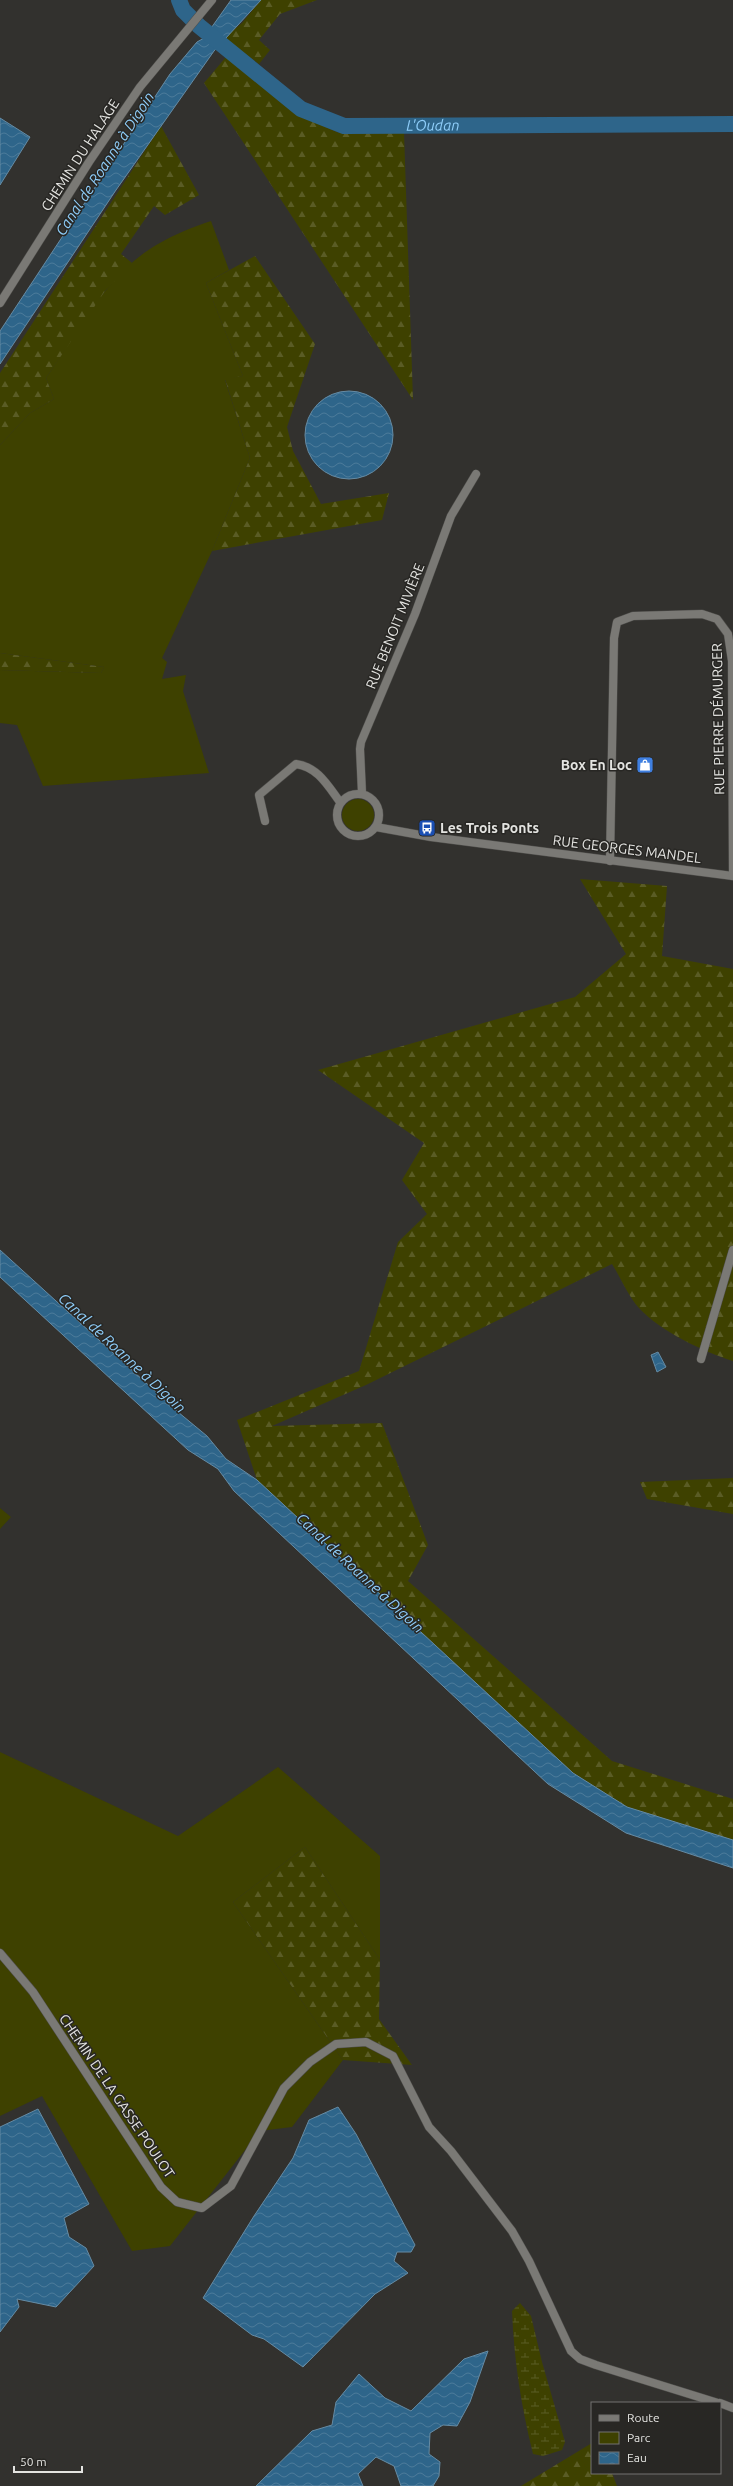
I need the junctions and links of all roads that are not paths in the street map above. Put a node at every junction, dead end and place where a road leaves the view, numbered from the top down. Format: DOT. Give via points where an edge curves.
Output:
graph roads {
  1 [pos="212,0"];
  2 [pos="0,303"];
  3 [pos="476,474"];
  4 [pos="733,738"];
  5 [pos="362,793"];
  6 [pos="340,802"];
  7 [pos="265,821"];
  8 [pos="376,827"];
  9 [pos="610,860"];
  10 [pos="733,876"];
  11 [pos="733,1250"];
  12 [pos="702,1359"];
  13 [pos="0,1953"];
  14 [pos="716,2402"];
  15 [pos="721,2404"];
  16 [pos="733,2408"];
  1 -- 2 [label="street, CHEMIN DU HALAGE" via="140,87 89,162"];
  3 -- 5 [label="street, RUE BENOIT MIVIÈRE" via="451,516 415,614 362,742"];
  4 -- 9 [label="street, RUE PIERRE DÉMURGER" via="732,661 728,634 717,619 702,614 633,616 617,622 614,638"];
  4 -- 10 [label="street, RUE PIERRE DÉMURGER"];
  5 -- 6 [label="street" via="350,795"];
  5 -- 8 [label="street" via="373,799 379,809"];
  6 -- 7 [label="street" via="315,770 306,765 296,764 259,795"];
  6 -- 8 [label="street" via="337,816 343,830 356,836 371,832"];
  8 -- 9 [label="street, RUE GEORGES MANDEL" via="431,837"];
  9 -- 10 [label="street, RUE GEORGES MANDEL"];
  11 -- 12 [label="street"];
  13 -- 14 [label="street, CHEMIN DE LA GASSE POULOT" via="33,1992 161,2187 177,2202 202,2208 231,2186 284,2088 310,2062 336,2044 366,2042 393,2056 429,2127 451,2151 512,2231 529,2261 571,2351 580,2359 596,2365"];
  15 -- 16 [label="street, CHEMIN DE LA GASSE POULOT"];
}
